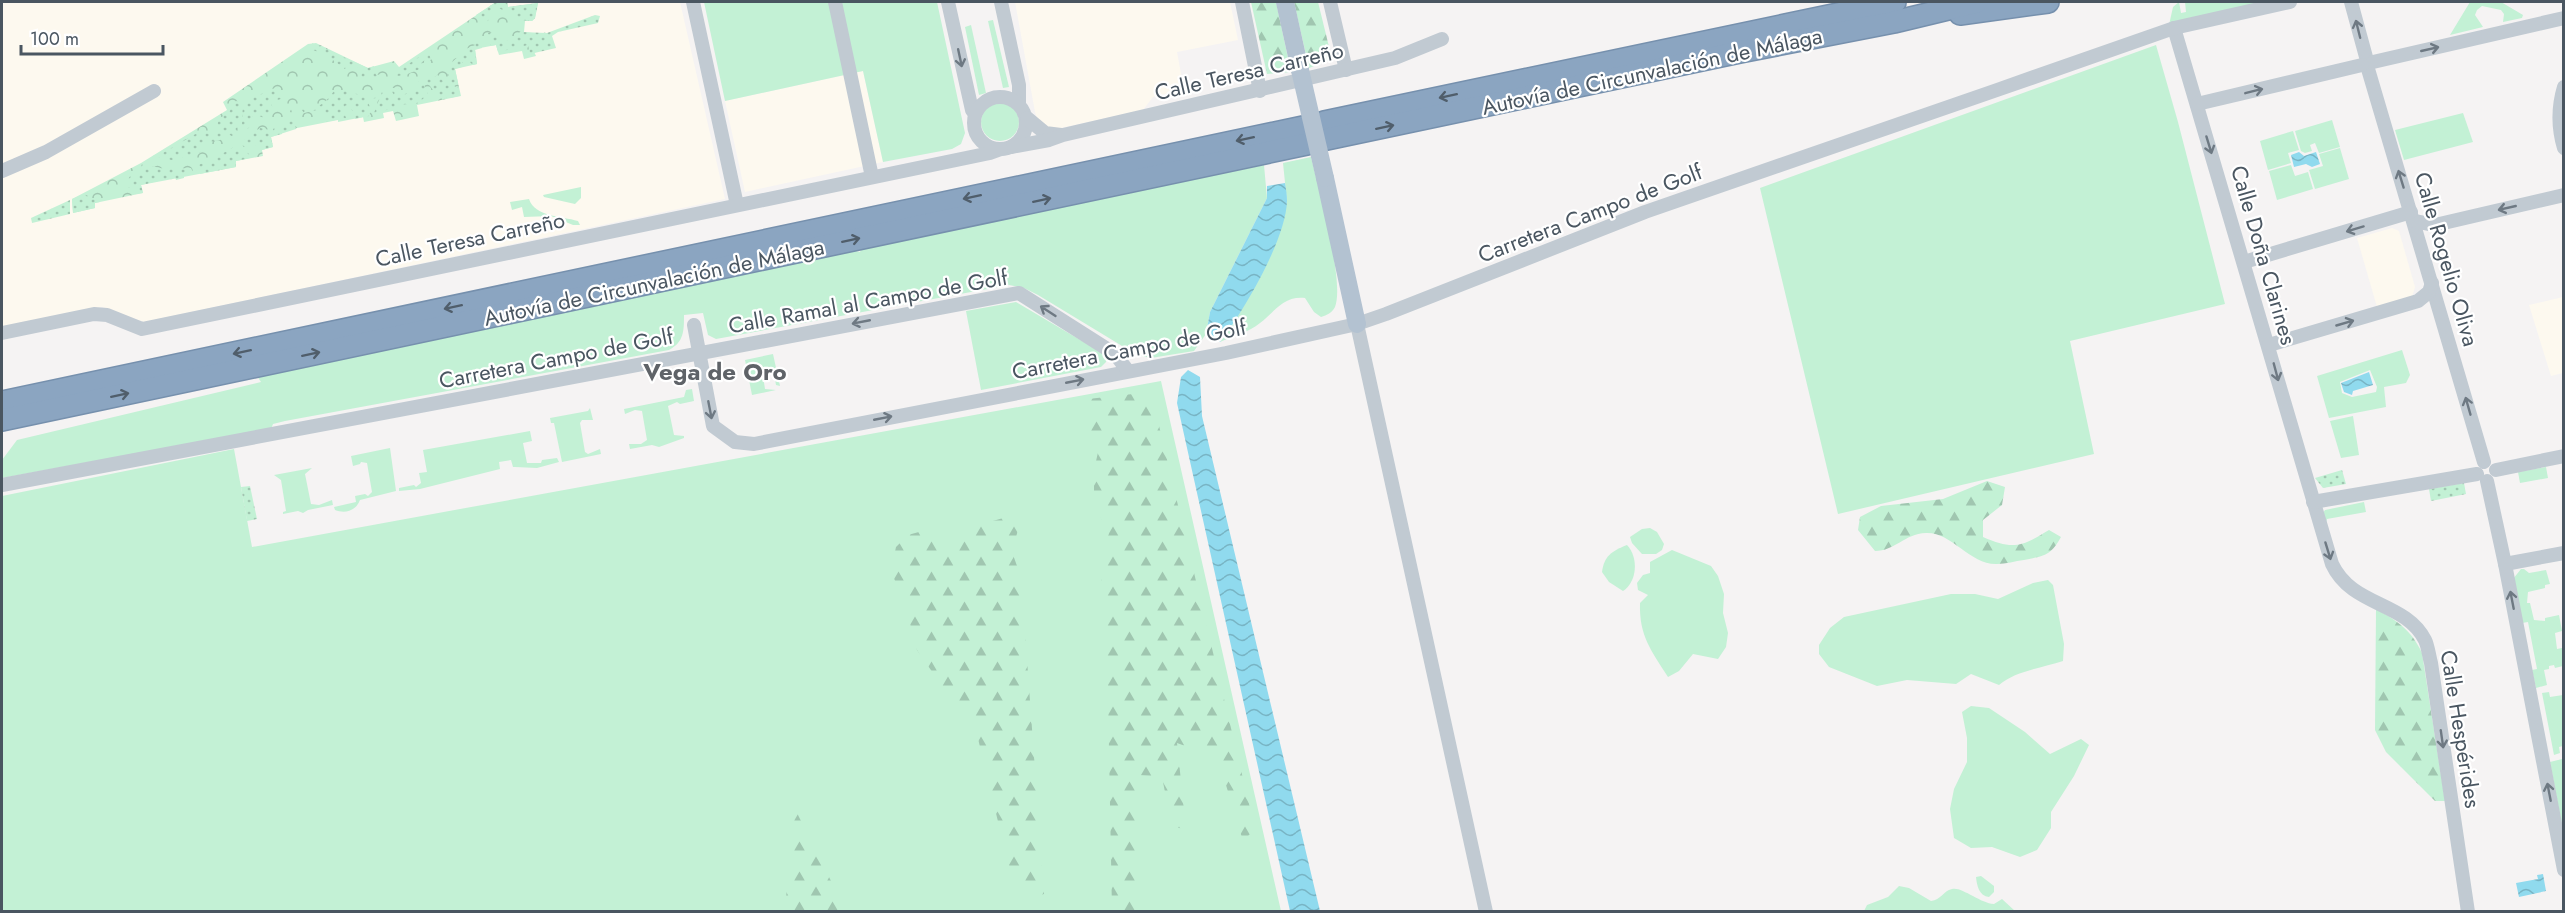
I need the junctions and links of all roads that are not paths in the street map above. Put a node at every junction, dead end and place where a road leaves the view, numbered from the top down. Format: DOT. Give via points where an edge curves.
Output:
graph roads {
  1 [pos="693,2"];
  2 [pos="835,2"];
  3 [pos="948,2"];
  4 [pos="1001,2"];
  5 [pos="1242,2"];
  6 [pos="1285,2"];
  7 [pos="1330,2"];
  8 [pos="1977,2"];
  9 [pos="2048,2"];
  10 [pos="2289,2"];
  11 [pos="2351,2"];
  12 [pos="1895,12"];
  13 [pos="2564,18"];
  14 [pos="2174,28"];
  15 [pos="1442,39"];
  16 [pos="2367,63"];
  17 [pos="1346,70"];
  18 [pos="2564,87"];
  19 [pos="154,91"];
  20 [pos="1260,91"];
  21 [pos="1019,104"];
  22 [pos="2197,104"];
  23 [pos="975,114"];
  24 [pos="1027,118"];
  25 [pos="976,132"];
  26 [pos="1063,135"];
  27 [pos="1006,148"];
  28 [pos="2564,148"];
  29 [pos="948,161"];
  30 [pos="2,171"];
  31 [pos="872,177"];
  32 [pos="2564,195"];
  33 [pos="736,205"];
  34 [pos="2413,217"];
  35 [pos="2244,262"];
  36 [pos="2433,283"];
  37 [pos="1357,324"];
  38 [pos="694,325"];
  39 [pos="2,333"];
  40 [pos="2269,345"];
  41 [pos="698,352"];
  42 [pos="1128,371"];
  43 [pos="2,391"];
  44 [pos="79,395"];
  45 [pos="2,402"];
  46 [pos="2,420"];
  47 [pos="2,433"];
  48 [pos="2564,456"];
  49 [pos="2486,472"];
  50 [pos="2,485"];
  51 [pos="2312,498"];
  52 [pos="2564,553"];
  53 [pos="2505,564"];
  54 [pos="2564,870"];
  55 [pos="1486,912"];
  56 [pos="2468,912"];
  1 -- 33 [label="street"];
  2 -- 31 [label="street"];
  3 -- 23 [label="street, one-way"];
  4 -- 21 [label="street" via="1019,85"];
  5 -- 20 [label="street"];
  6 -- 37 [label="main road, bridge"];
  7 -- 17 [label="street"];
  8 -- 12 [label="highway, Autovía de Circunvalación de Málaga"];
  9 -- 12 [label="highway" via="1920,22"];
  10 -- 14 [label="street, Carretera Campo de Golf"];
  16 -- 11 [label="street, Calle Rogelio Oliva, one-way"];
  12 -- 44 [label="highway, Autovía de Circunvalación de Málaga" via="1718,56 1315,133"];
  16 -- 13 [label="street, one-way"];
  14 -- 22 [label="street, Calle Doña Clarines"];
  14 -- 37 [label="street, Carretera Campo de Golf" via="1645,212"];
  15 -- 17 [label="street, Calle Teresa Carreño" via="1395,58"];
  22 -- 16 [label="street, one-way"];
  34 -- 16 [label="street, Calle Rogelio Oliva, one-way"];
  17 -- 20 [label="street, Calle Teresa Carreño"];
  18 -- 28 [label="street" via="2560,110"];
  19 -- 30 [label="street" via="46,152"];
  20 -- 26 [label="street, Calle Teresa Carreño"];
  21 -- 23 [label="street" via="1003,96 994,97 986,100"];
  21 -- 24 [label="street"];
  22 -- 35 [label="street, Calle Doña Clarines, one-way"];
  23 -- 25 [label="street"];
  24 -- 26 [label="street" via="1045,134"];
  24 -- 27 [label="street" via="1024,135"];
  25 -- 27 [label="street" via="986,145"];
  25 -- 29 [label="street, Calle Teresa Carreño" via="963,153"];
  26 -- 27 [label="street, Calle Teresa Carreño"];
  27 -- 29 [label="street, Calle Teresa Carreño"];
  29 -- 31 [label="street, Calle Teresa Carreño"];
  31 -- 33 [label="street, Calle Teresa Carreño"];
  32 -- 34 [label="street, one-way" via="2435,225"];
  33 -- 39 [label="street, Calle Teresa Carreño" via="142,329 94,314"];
  34 -- 35 [label="street, one-way"];
  34 -- 36 [label="street, Calle Rogelio Oliva"];
  35 -- 40 [label="street, Calle Doña Clarines"];
  40 -- 36 [label="street, one-way" via="2418,301"];
  49 -- 36 [label="street, Calle Rogelio Oliva, one-way"];
  37 -- 42 [label="street, Carretera Campo de Golf"];
  37 -- 55 [label="street"];
  38 -- 41 [label="street"];
  40 -- 51 [label="street, Calle Doña Clarines, one-way"];
  42 -- 41 [label="street, Calle Ramal al Campo de Golf, one-way" via="1115,354 1018,293"];
  41 -- 42 [label="street, Carretera Campo de Golf, one-way" via="713,426 735,442 754,444"];
  41 -- 50 [label="street, Carretera Campo de Golf"];
  43 -- 44 [label="highway" via="59,382"];
  44 -- 45 [label="highway, Autovía de Circunvalación de Málaga"];
  44 -- 46 [label="highway, Autovía de Circunvalación de Málaga"];
  44 -- 47 [label="highway" via="52,417"];
  48 -- 49 [label="street"];
  49 -- 51 [label="street"];
  49 -- 53 [label="street, Calle Rogelio Oliva"];
  51 -- 56 [label="street, Calle Hespérides, one-way" via="2332,564 2342,581 2361,596 2404,616 2425,639"];
  52 -- 53 [label="street"];
  54 -- 53 [label="street, Calle Rogelio Oliva, one-way"];
}
